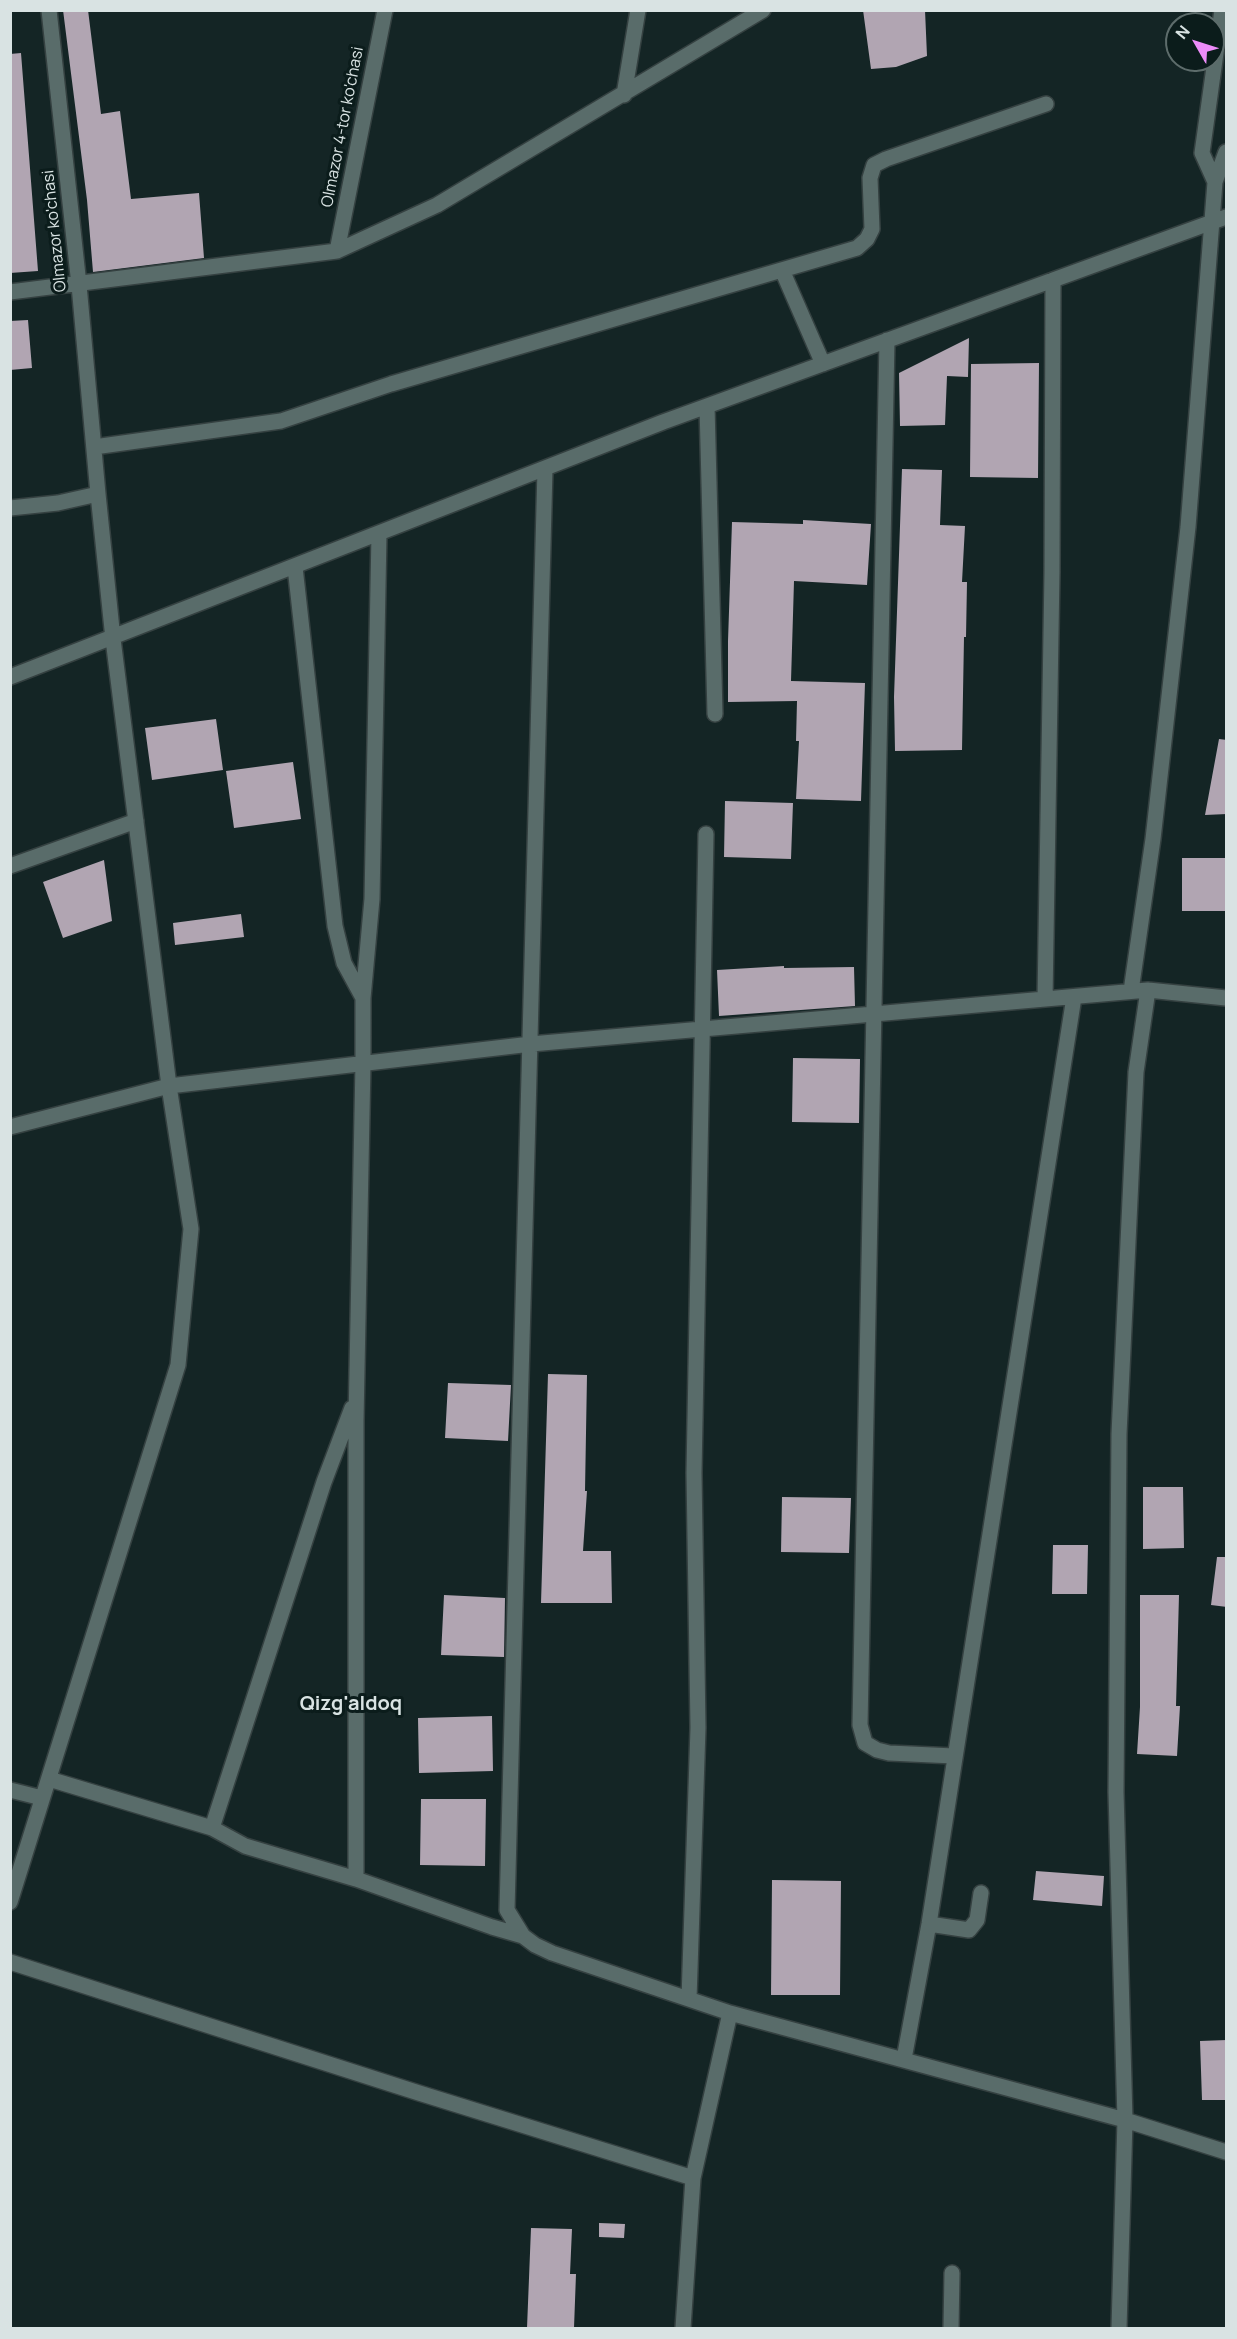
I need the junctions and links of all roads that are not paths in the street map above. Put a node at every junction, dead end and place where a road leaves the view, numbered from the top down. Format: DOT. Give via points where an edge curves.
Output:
graph roads {
  1 [pos="49,10"];
  2 [pos="384,10"];
  3 [pos="638,10"];
  4 [pos="764,10"];
  5 [pos="1222,10"];
  6 [pos="624,94"];
  7 [pos="1046,104"];
  8 [pos="1227,152"];
  9 [pos="1215,182"];
  10 [pos="1220,219"];
  11 [pos="337,251"];
  12 [pos="782,270"];
  13 [pos="1053,280"];
  14 [pos="80,285"];
  15 [pos="10,292"];
  16 [pos="887,340"];
  17 [pos="823,364"];
  18 [pos="707,406"];
  19 [pos="94,447"];
  20 [pos="545,469"];
  21 [pos="98,494"];
  22 [pos="10,508"];
  23 [pos="379,534"];
  24 [pos="295,567"];
  25 [pos="113,639"];
  26 [pos="10,677"];
  27 [pos="715,714"];
  28 [pos="136,821"];
  29 [pos="706,834"];
  30 [pos="10,866"];
  31 [pos="1148,990"];
  32 [pos="1131,992"];
  33 [pos="1074,997"];
  34 [pos="363,998"];
  35 [pos="1227,998"];
  36 [pos="1045,999"];
  37 [pos="875,1014"];
  38 [pos="702,1029"];
  39 [pos="531,1044"];
  40 [pos="363,1063"];
  41 [pos="169,1086"];
  42 [pos="10,1127"];
  43 [pos="357,1397"];
  44 [pos="954,1756"];
  45 [pos="49,1779"];
  46 [pos="10,1790"];
  47 [pos="42,1798"];
  48 [pos="212,1828"];
  49 [pos="356,1879"];
  50 [pos="981,1893"];
  51 [pos="10,1902"];
  52 [pos="929,1924"];
  53 [pos="523,1936"];
  54 [pos="10,1962"];
  55 [pos="689,1999"];
  56 [pos="730,2013"];
  57 [pos="904,2059"];
  58 [pos="1125,2121"];
  59 [pos="1227,2152"];
  60 [pos="693,2178"];
  61 [pos="952,2273"];
  62 [pos="683,2328"];
  63 [pos="951,2328"];
  64 [pos="1119,2328"];
  1 -- 14 [label="street, Olmazor ko'chasi"];
  2 -- 11 [label="street, Olmazor 4-tor ko'chasi"];
  3 -- 6 [label="street"];
  4 -- 6 [label="street"];
  5 -- 9 [label="street" via="1202,153"];
  6 -- 11 [label="street" via="437,205"];
  7 -- 12 [label="street" via="874,165 870,178 872,229 867,239 857,248"];
  8 -- 9 [label="street"];
  9 -- 10 [label="street"];
  10 -- 13 [label="street"];
  10 -- 32 [label="street" via="1153,839"];
  11 -- 14 [label="street"];
  12 -- 17 [label="street"];
  12 -- 19 [label="street" via="391,384 281,421"];
  13 -- 16 [label="street"];
  13 -- 36 [label="street"];
  14 -- 15 [label="street"];
  14 -- 19 [label="street, Olmazor ko'chasi"];
  16 -- 17 [label="street"];
  16 -- 37 [label="street"];
  17 -- 18 [label="street"];
  18 -- 20 [label="street"];
  18 -- 27 [label="street"];
  19 -- 21 [label="street, Olmazor ko'chasi"];
  20 -- 23 [label="street"];
  20 -- 39 [label="street"];
  21 -- 22 [label="street"];
  21 -- 25 [label="street, Olmazor ko'chasi"];
  23 -- 24 [label="street"];
  23 -- 34 [label="street" via="372,899"];
  24 -- 25 [label="street"];
  24 -- 34 [label="street" via="335,926 344,963"];
  25 -- 26 [label="street"];
  25 -- 28 [label="street, Olmazor ko'chasi"];
  28 -- 30 [label="street"];
  28 -- 41 [label="street, Olmazor ko'chasi"];
  29 -- 38 [label="street"];
  31 -- 32 [label="street"];
  31 -- 35 [label="street"];
  31 -- 58 [label="street" via="1136,1072 1119,1434 1116,1792"];
  32 -- 33 [label="street"];
  33 -- 36 [label="street"];
  33 -- 44 [label="street"];
  34 -- 40 [label="street"];
  36 -- 37 [label="street"];
  37 -- 38 [label="street"];
  37 -- 44 [label="street" via="860,1725 865,1743 877,1750"];
  38 -- 39 [label="street"];
  38 -- 55 [label="street" via="694,1473 698,1728"];
  39 -- 40 [label="street"];
  39 -- 53 [label="street" via="507,1910"];
  40 -- 41 [label="street"];
  40 -- 43 [label="street"];
  41 -- 42 [label="street"];
  41 -- 45 [label="street, Olmazor ko'chasi" via="191,1229 178,1365"];
  43 -- 48 [label="street" via="324,1482"];
  43 -- 49 [label="street"];
  44 -- 52 [label="street"];
  45 -- 47 [label="street, Olmazor ko'chasi"];
  45 -- 48 [label="street"];
  46 -- 47 [label="street"];
  47 -- 51 [label="street, Olmazor ko'chasi"];
  48 -- 49 [label="street" via="245,1846"];
  49 -- 53 [label="street"];
  50 -- 52 [label="street" via="977,1920 969,1930"];
  52 -- 57 [label="street"];
  53 -- 55 [label="street" via="552,1953"];
  54 -- 60 [label="street"];
  55 -- 56 [label="street"];
  56 -- 57 [label="street"];
  56 -- 60 [label="street"];
  57 -- 58 [label="street"];
  58 -- 59 [label="street"];
  58 -- 64 [label="street"];
  60 -- 62 [label="street"];
  61 -- 63 [label="street"];
}
